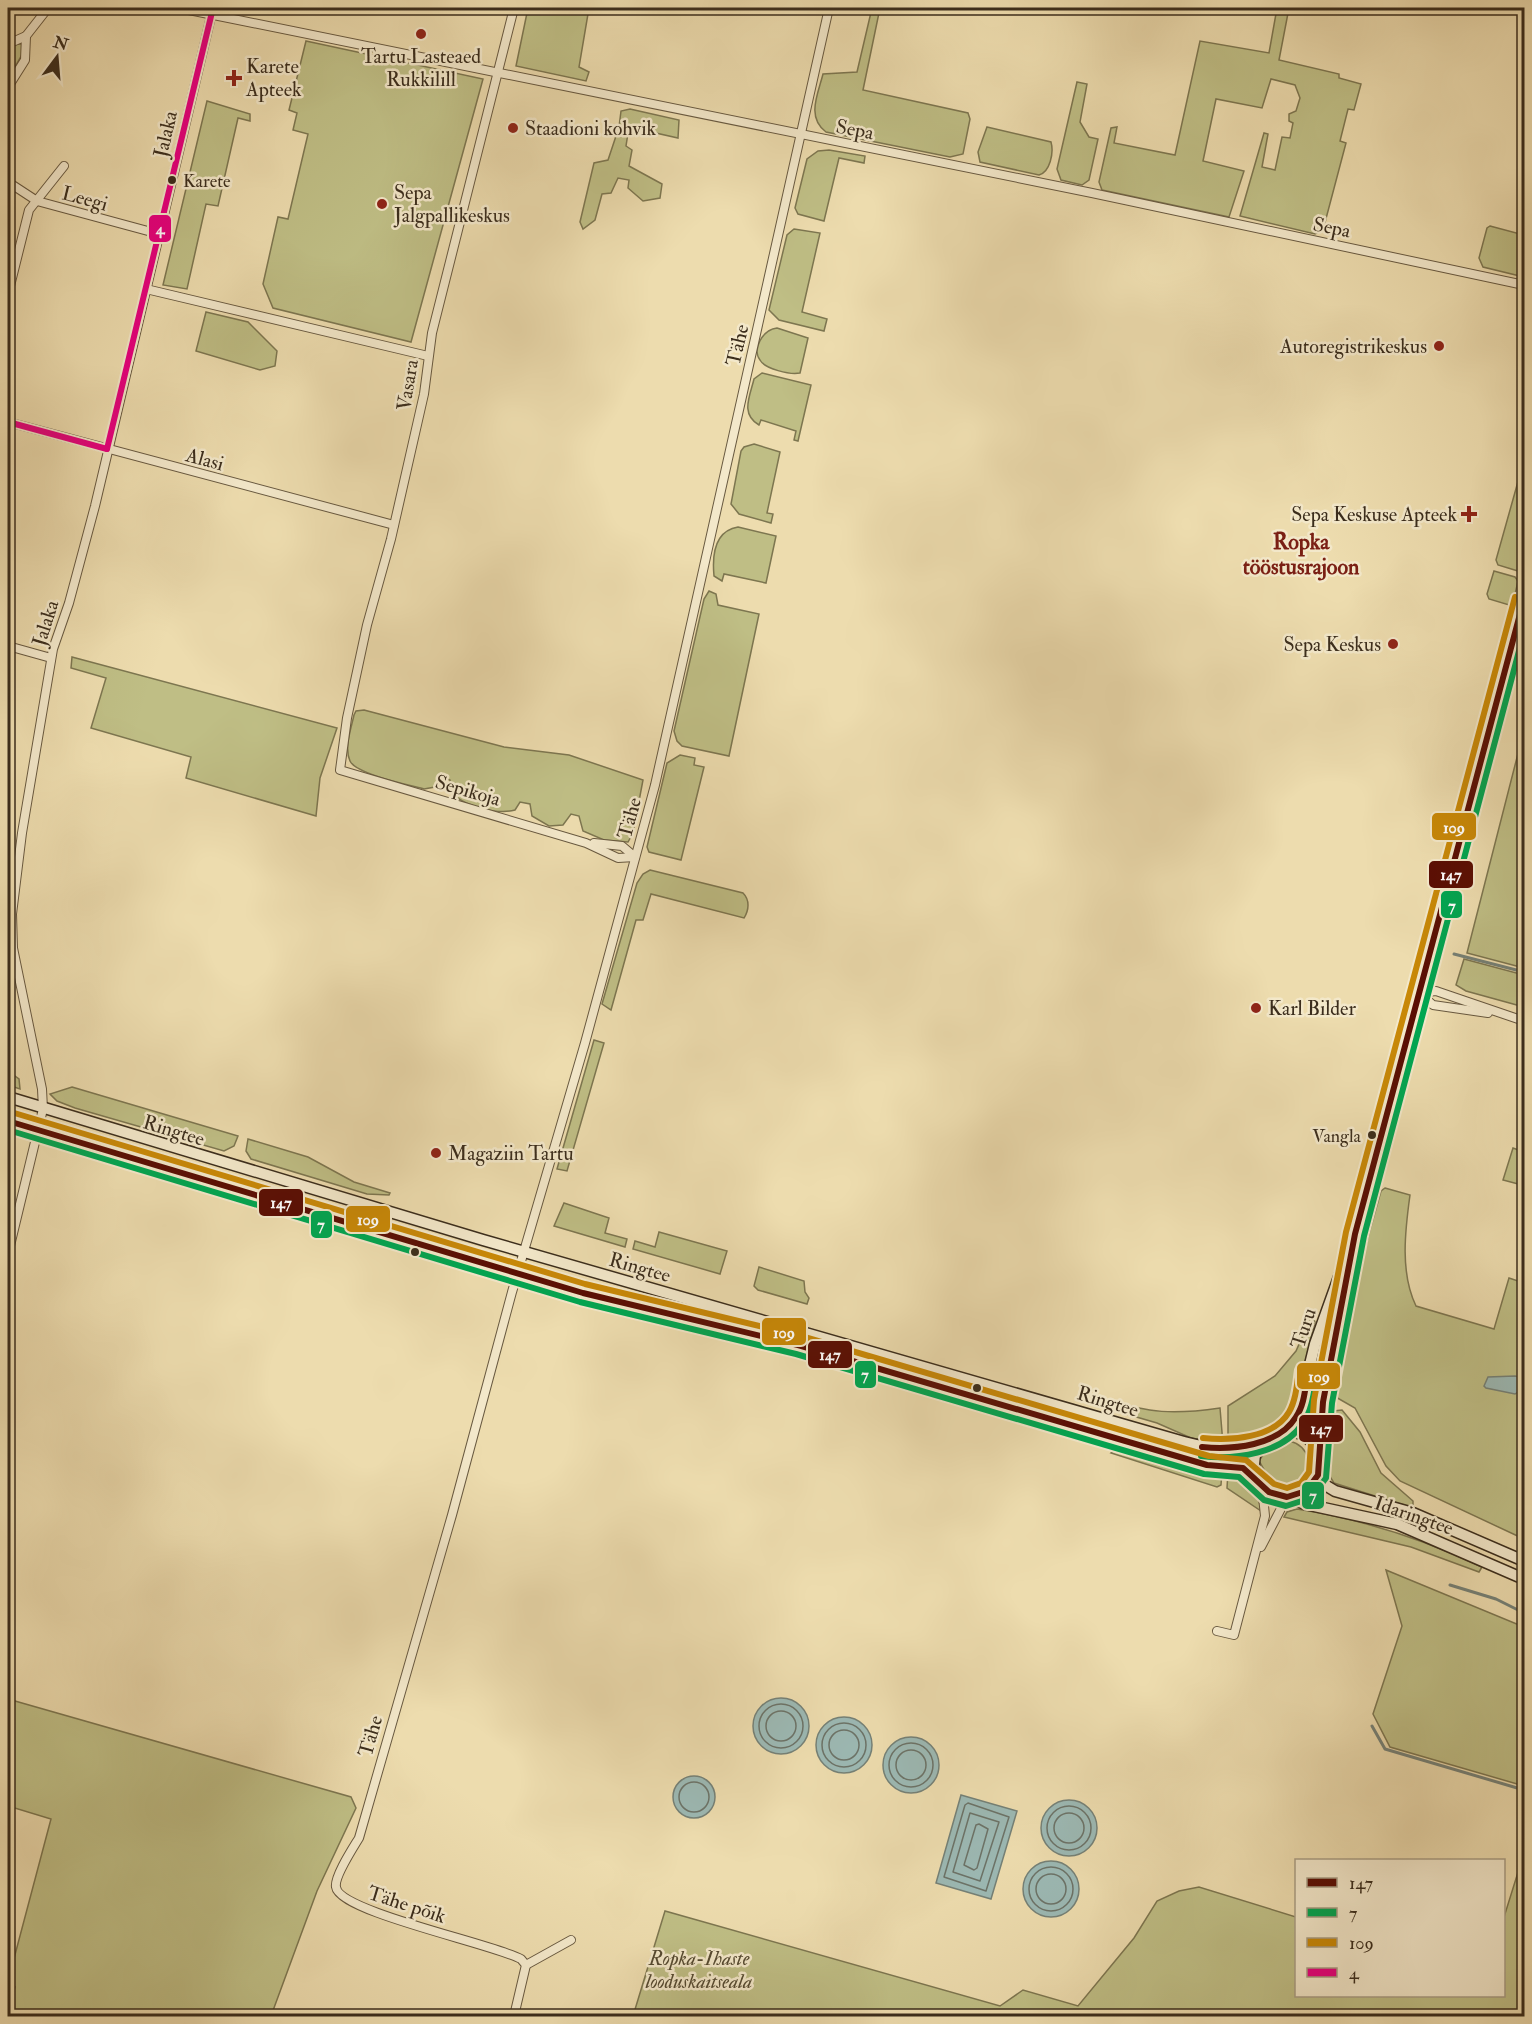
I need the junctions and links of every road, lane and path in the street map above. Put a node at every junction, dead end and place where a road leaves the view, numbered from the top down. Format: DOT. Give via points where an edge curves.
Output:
graph roads {
  1 [pos="48,8"];
  2 [pos="179,8"];
  3 [pos="514,8"];
  4 [pos="829,8"];
  5 [pos="212,11"];
  6 [pos="26,36"];
  7 [pos="8,44"];
  8 [pos="498,72"];
  9 [pos="8,87"];
  10 [pos="800,135"];
  11 [pos="64,166"];
  12 [pos="8,182"];
  13 [pos="37,201"];
  14 [pos="159,234"];
  15 [pos="1524,285"];
  16 [pos="146,289"];
  17 [pos="8,294"];
  18 [pos="428,356"];
  19 [pos="8,422"];
  20 [pos="108,449"];
  21 [pos="394,525"];
  22 [pos="1524,599"];
  23 [pos="8,646"];
  24 [pos="51,658"];
  25 [pos="340,770"];
  26 [pos="636,856"];
  27 [pos="1419,993"];
  28 [pos="1502,1015"];
  29 [pos="1524,1021"];
  30 [pos="8,1096"];
  31 [pos="42,1109"];
  32 [pos="8,1121"];
  33 [pos="38,1132"];
  34 [pos="1355,1234"];
  35 [pos="524,1252"];
  36 [pos="8,1254"];
  37 [pos="517,1274"];
  38 [pos="1285,1432"];
  39 [pos="1266,1439"];
  40 [pos="1318,1454"];
  41 [pos="1318,1475"];
  42 [pos="1259,1482"];
  43 [pos="1287,1497"];
  44 [pos="1256,1556"];
  45 [pos="1524,1561"];
  46 [pos="1524,1579"];
  47 [pos="1217,1631"];
  48 [pos="368,1800"];
  49 [pos="571,1940"];
  50 [pos="526,1965"];
  51 [pos="514,2016"];
  1 -- 6 [label="street"];
  2 -- 5 [label="street, Sepa"];
  3 -- 8 [label="street, Vasara"];
  4 -- 10 [label="street, Tähe"];
  5 -- 8 [label="street, Sepa"];
  5 -- 14 [label="street, Jalaka"];
  6 -- 7 [label="street"];
  6 -- 9 [label="street" via="25,60"];
  8 -- 10 [label="street, Sepa"];
  8 -- 18 [label="street, Vasara"];
  10 -- 15 [label="street, Sepa"];
  10 -- 26 [label="street, Tähe" via="700,590"];
  11 -- 13 [label="street"];
  12 -- 13 [label="street, Leegi"];
  13 -- 14 [label="street, Leegi"];
  13 -- 17 [label="street" via="29,210"];
  14 -- 16 [label="street, Jalaka"];
  16 -- 18 [label="street"];
  16 -- 20 [label="street, Jalaka"];
  18 -- 21 [label="street, Vasara" via="424,394"];
  19 -- 20 [label="street, Alasi"];
  20 -- 21 [label="street, Alasi"];
  20 -- 24 [label="street, Jalaka"];
  21 -- 25 [label="street, Vasara" via="367,625"];
  22 -- 27 [label="main road, Turu"];
  23 -- 24 [label="street"];
  24 -- 31 [label="street, Jalaka" via="12,914 14,948 42,1089"];
  25 -- 26 [label="street, Sepikoja" via="586,843 618,858"];
  26 -- 35 [label="street, Tähe"];
  27 -- 28 [label="street" via="1436,991"];
  27 -- 28 [label="street" via="1433,1005"];
  27 -- 34 [label="main road, Turu"];
  28 -- 29 [label="street"];
  30 -- 31 [label="main road, Ringtee"];
  31 -- 33 [label="street, Jalaka"];
  31 -- 35 [label="main road, Ringtee"];
  32 -- 33 [label="main road, Ringtee"];
  33 -- 36 [label="street, Jalaka"];
  33 -- 37 [label="main road, Ringtee"];
  34 -- 38 [label="main road, Turu" via="1315,1344 1297,1418"];
  34 -- 40 [label="main road, Turu" via="1325,1391"];
  35 -- 37 [label="street, Tähe"];
  35 -- 39 [label="main road, Ringtee" via="1204,1448 1248,1446"];
  37 -- 42 [label="main road, Ringtee" via="798,1345 1207,1464 1243,1468"];
  37 -- 48 [label="street, Tähe" via="452,1515"];
  38 -- 39 [label="main road"];
  38 -- 40 [label="main road" via="1305,1437"];
  39 -- 42 [label="main road" via="1255,1457"];
  40 -- 41 [label="main road"];
  41 -- 43 [label="main road" via="1306,1491"];
  41 -- 45 [label="main road, Idaringtee" via="1335,1491 1413,1514"];
  42 -- 43 [label="main road" via="1278,1496"];
  42 -- 44 [label="street" via="1265,1516"];
  43 -- 44 [label="street"];
  43 -- 46 [label="main road, Idaringtee" via="1397,1524"];
  44 -- 47 [label="street" via="1234,1635"];
  48 -- 50 [label="street, Tähe põik" via="359,1838 337,1880 340,1895 365,1909 513,1954"];
  49 -- 50 [label="street"];
  50 -- 51 [label="street"];
}
